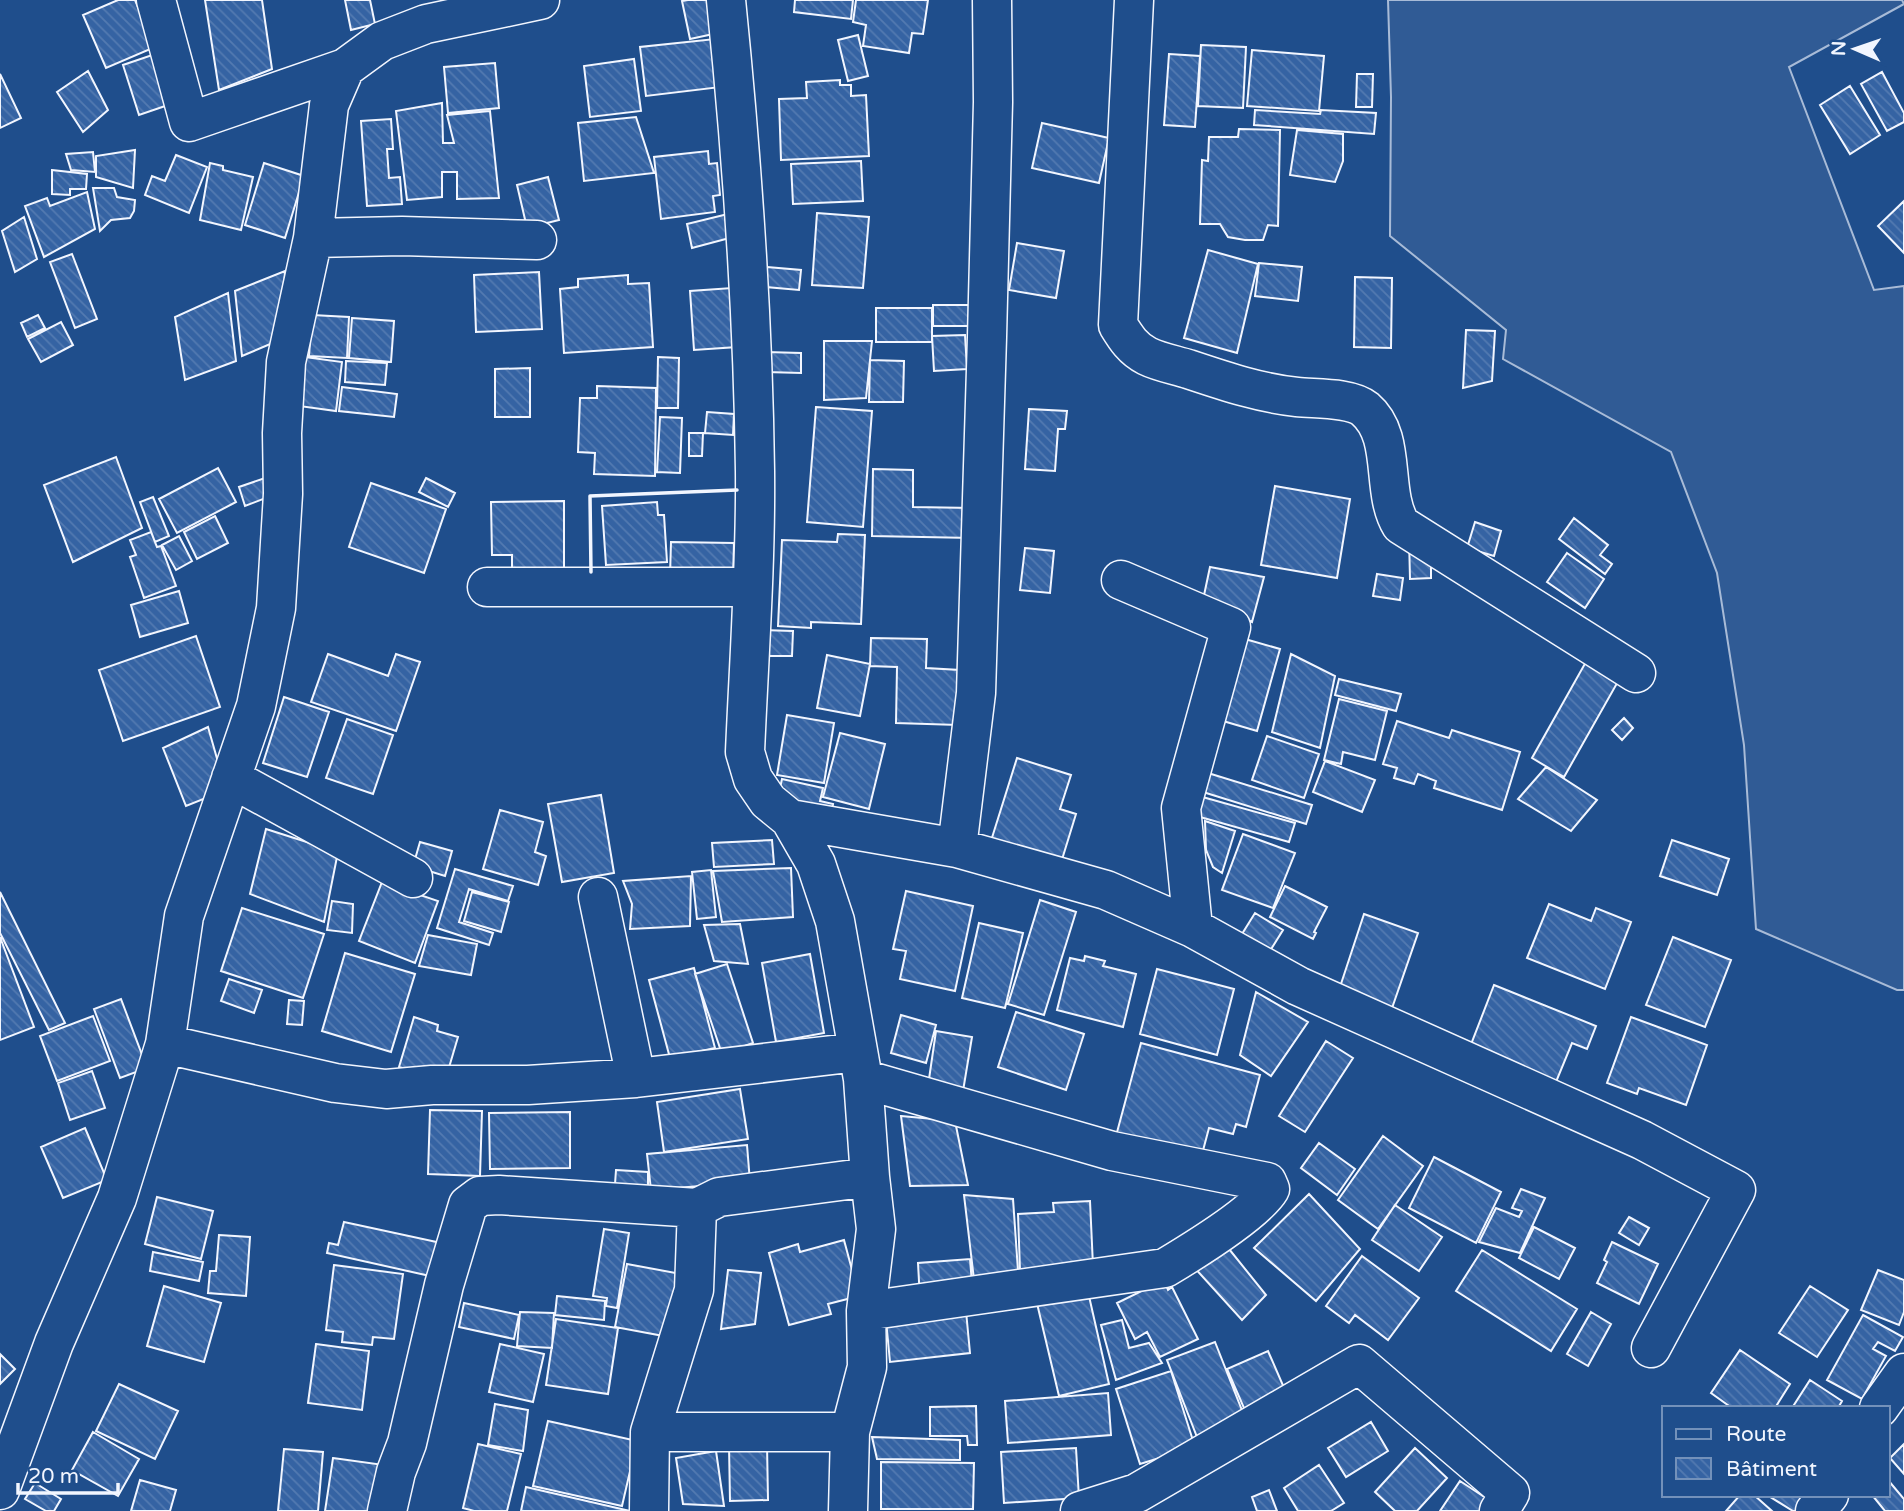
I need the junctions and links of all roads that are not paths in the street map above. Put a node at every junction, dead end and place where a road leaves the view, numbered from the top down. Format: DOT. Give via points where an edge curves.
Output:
graph roads {
  1 [pos="156,0"];
  2 [pos="540,0"];
  3 [pos="726,0"];
  4 [pos="992,0"];
  5 [pos="1134,0"];
  6 [pos="345,68"];
  7 [pos="313,238"];
  8 [pos="537,240"];
  9 [pos="1121,580"];
  10 [pos="486,587"];
  11 [pos="751,587"];
  12 [pos="1636,673"];
  13 [pos="231,778"];
  14 [pos="790,819"];
  15 [pos="957,848"];
  16 [pos="413,878"];
  17 [pos="597,897"];
  18 [pos="1192,929"];
  19 [pos="165,1044"];
  20 [pos="861,1066"];
  21 [pos="636,1078"];
  22 [pos="870,1177"];
  23 [pos="697,1208"];
  24 [pos="866,1311"];
  25 [pos="1651,1348"];
  26 [pos="1904,1373"];
  27 [pos="1880,1406"];
  28 [pos="650,1432"];
  29 [pos="850,1432"];
  30 [pos="0,1490"];
  31 [pos="1827,1497"];
  32 [pos="387,1511"];
  33 [pos="649,1511"];
  34 [pos="848,1511"];
  35 [pos="1080,1511"];
  36 [pos="1499,1511"];
  37 [pos="1815,1511"];
  1 -- 6 [label="street" via="189,122"];
  2 -- 6 [label="street" via="426,24 382,41"];
  3 -- 11 [label="street" via="751,290 755,474"];
  4 -- 15 [label="street" via="989,282 976,693"];
  5 -- 12 [label="street" via="1118,326 1130,344 1147,356 1246,388 1340,400 1364,408 1379,428 1394,514 1401,525"];
  6 -- 7 [label="street" via="329,105"];
  7 -- 8 [label="street"];
  7 -- 13 [label="street" via="286,362 276,608 256,706"];
  9 -- 18 [label="street" via="1231,626 1181,808"];
  10 -- 11 [label="street"];
  11 -- 14 [label="street" via="746,752 753,779 768,801"];
  13 -- 16 [label="street"];
  13 -- 19 [label="street" via="184,916"];
  14 -- 15 [label="street"];
  14 -- 20 [label="street" via="816,864 835,921"];
  15 -- 18 [label="street" via="1106,890"];
  17 -- 21 [label="street"];
  18 -- 25 [label="street" via="1298,986 1642,1140 1735,1190"];
  19 -- 21 [label="street" via="335,1083 386,1089"];
  19 -- 30 [label="street" via="117,1198 54,1343"];
  20 -- 21 [label="street"];
  20 -- 22 [label="street"];
  20 -- 24 [label="street" via="1112,1151 1266,1182 1270,1189 1228,1226 1164,1268"];
  22 -- 23 [label="street" via="719,1197"];
  22 -- 24 [label="street" via="876,1229"];
  23 -- 28 [label="street" via="694,1290"];
  23 -- 32 [label="street" via="499,1195 480,1196 468,1205"];
  24 -- 29 [label="street" via="867,1367"];
  26 -- 27 [label="street"];
  28 -- 29 [label="street"];
  28 -- 33 [label="street"];
  29 -- 34 [label="street"];
  31 -- 37 [label="street"];
  35 -- 36 [label="street" via="1137,1493 1359,1364 1510,1493"];
}
